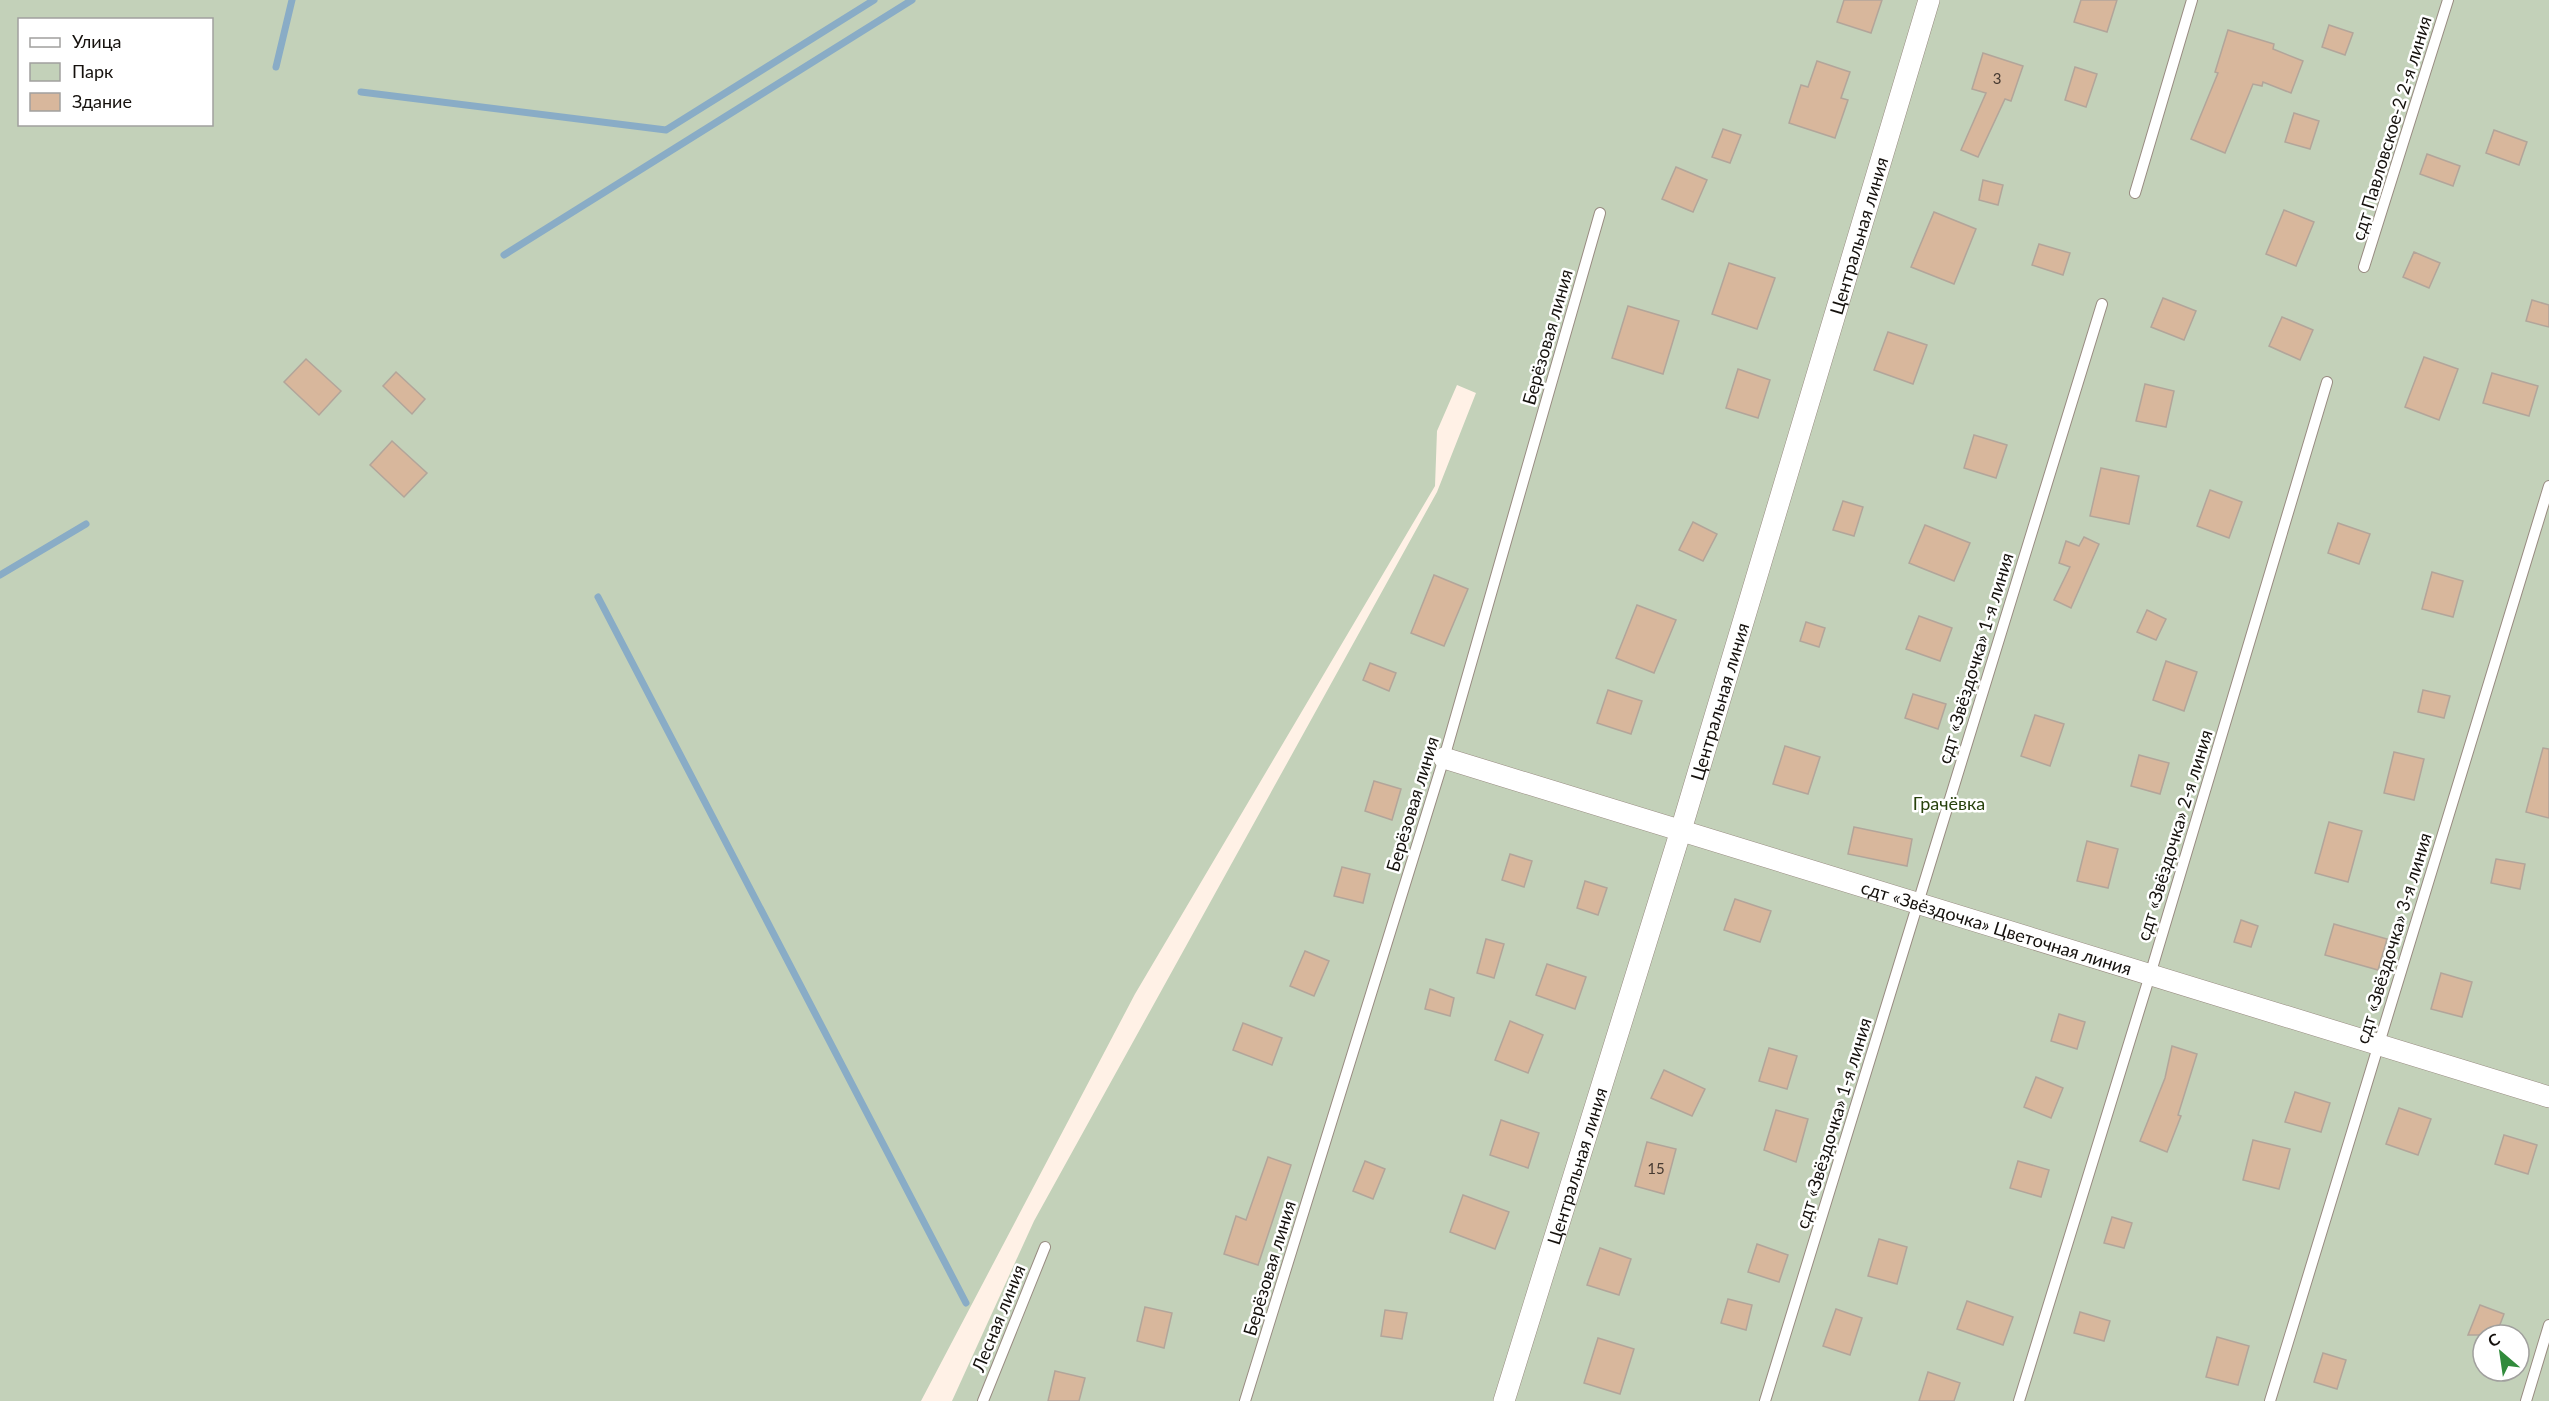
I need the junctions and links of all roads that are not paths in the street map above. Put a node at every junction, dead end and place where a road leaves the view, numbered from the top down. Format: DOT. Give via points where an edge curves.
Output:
graph roads {
  1 [pos="1929,0"];
  2 [pos="2192,0"];
  3 [pos="2448,0"];
  4 [pos="2135,193"];
  5 [pos="1600,213"];
  6 [pos="2364,267"];
  7 [pos="2102,304"];
  8 [pos="2326,382"];
  9 [pos="2549,486"];
  10 [pos="1444,758"];
  11 [pos="1681,830"];
  12 [pos="1917,903"];
  13 [pos="2150,975"];
  14 [pos="2377,1044"];
  15 [pos="2549,1097"];
  16 [pos="1045,1247"];
  17 [pos="2549,1325"];
  18 [pos="983,1401"];
  19 [pos="1245,1401"];
  20 [pos="1504,1401"];
  21 [pos="1765,1401"];
  22 [pos="2019,1401"];
  23 [pos="2270,1401"];
  24 [pos="2526,1401"];
  1 -- 11 [label="street, Центральная линия"];
  2 -- 4 [label="lane"];
  3 -- 6 [label="lane, сдт Павловское-2 2-я линия"];
  5 -- 10 [label="lane, Берёзовая линия"];
  7 -- 12 [label="lane, сдт «Звёздочка» 1-я линия"];
  8 -- 13 [label="lane, сдт «Звёздочка» 2-я линия"];
  9 -- 14 [label="lane, сдт «Звёздочка» 3-я линия"];
  10 -- 11 [label="street, сдт «Звёздочка» Цветочная линия"];
  10 -- 19 [label="lane, Берёзовая линия"];
  11 -- 12 [label="street, сдт «Звёздочка» Цветочная линия"];
  11 -- 20 [label="street, Центральная линия"];
  12 -- 13 [label="street, сдт «Звёздочка» Цветочная линия"];
  12 -- 21 [label="lane, сдт «Звёздочка» 1-я линия"];
  13 -- 14 [label="street, сдт «Звёздочка» Цветочная линия"];
  13 -- 22 [label="lane, сдт «Звёздочка» 2-я линия"];
  14 -- 15 [label="street, сдт «Звёздочка» Цветочная линия"];
  14 -- 23 [label="lane, сдт «Звёздочка» 3-я линия"];
  16 -- 18 [label="lane, Лесная линия"];
  17 -- 24 [label="lane"];
}
